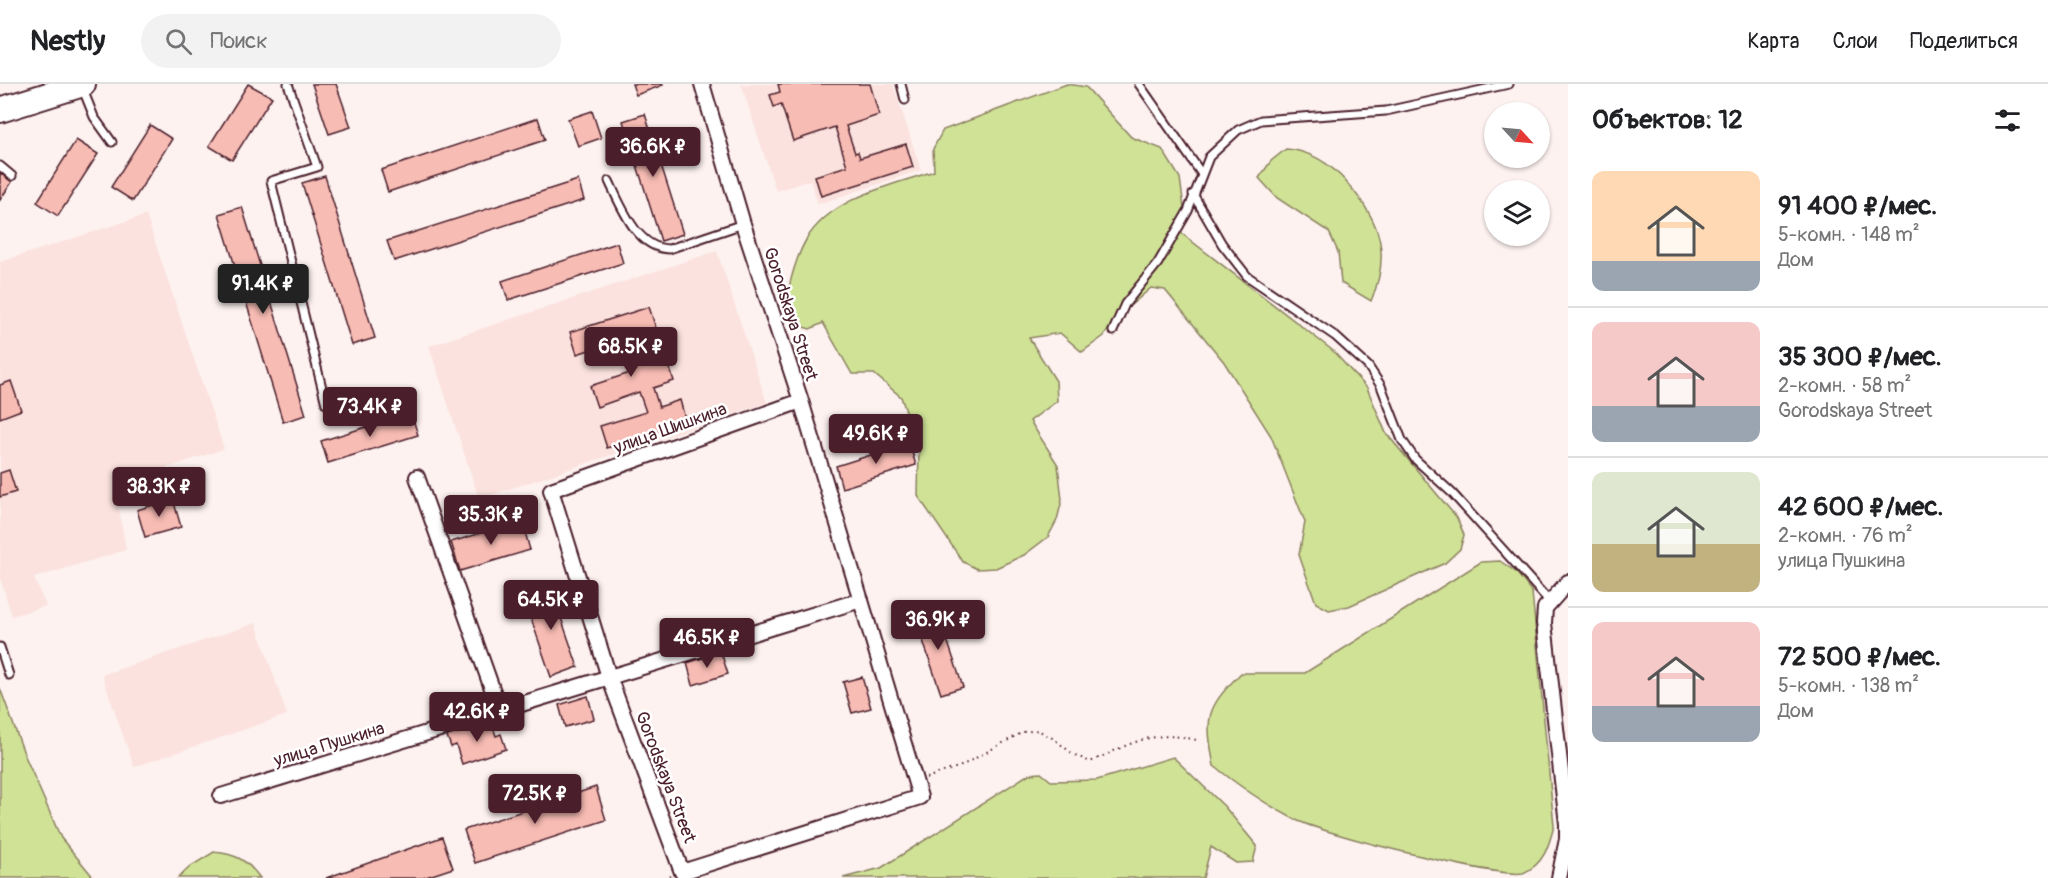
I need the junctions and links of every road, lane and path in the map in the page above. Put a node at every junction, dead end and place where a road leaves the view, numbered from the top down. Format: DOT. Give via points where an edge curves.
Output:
graph roads {
  1 [pos="82,84"];
  2 [pos="288,84"];
  3 [pos="702,84"];
  4 [pos="901,84"];
  5 [pos="1139,84"];
  6 [pos="1509,84"];
  7 [pos="905,100"];
  8 [pos="0,110"];
  9 [pos="112,142"];
  10 [pos="0,166"];
  11 [pos="1201,173"];
  12 [pos="12,176"];
  13 [pos="609,181"];
  14 [pos="1193,194"];
  15 [pos="743,224"];
  16 [pos="1113,331"];
  17 [pos="801,400"];
  18 [pos="326,404"];
  19 [pos="417,477"];
  20 [pos="551,490"];
  21 [pos="1568,582"];
  22 [pos="861,600"];
  23 [pos="1550,602"];
  24 [pos="0,646"];
  25 [pos="9,675"];
  26 [pos="609,677"];
  27 [pos="500,711"];
  28 [pos="1200,741"];
  29 [pos="915,782"];
  30 [pos="222,796"];
  31 [pos="1559,878"];
  1 -- 8 [label="highway"];
  1 -- 9 [label="lane" via="94,117"];
  2 -- 18 [label="lane" via="317,167 271,181"];
  3 -- 15 [label="street, Gorodskaya Street"];
  4 -- 7 [label="lane"];
  5 -- 11 [label="lane"];
  6 -- 11 [label="lane" via="1386,111 1261,120 1238,130 1209,157"];
  10 -- 12 [label="lane"];
  11 -- 14 [label="lane"];
  13 -- 15 [label="lane" via="643,238 658,249 669,249"];
  14 -- 16 [label="lane" via="1188,212 1158,263 1125,304"];
  14 -- 23 [label="lane" via="1222,244 1247,276 1335,336 1368,366 1381,386 1402,440 1415,459 1452,493"];
  15 -- 17 [label="street, Gorodskaya Street"];
  17 -- 20 [label="street, улица Шишкина"];
  17 -- 22 [label="street, Gorodskaya Street"];
  19 -- 27 [label="street"];
  20 -- 26 [label="street, Gorodskaya Street"];
  21 -- 23 [label="street"];
  22 -- 26 [label="street, улица Пушкина"];
  22 -- 29 [label="street, Gorodskaya Street"];
  23 -- 31 [label="street" via="1545,608 1544,623 1568,824"];
  24 -- 25 [label="lane"];
  26 -- 27 [label="street, улица Пушкина"];
  26 -- 29 [label="street, Gorodskaya Street" via="682,872 920,797"];
  27 -- 30 [label="street, улица Пушкина"];
  28 -- 29 [label="path" via="1163,735 1090,762 1038,730 1023,732 961,766"];
}
